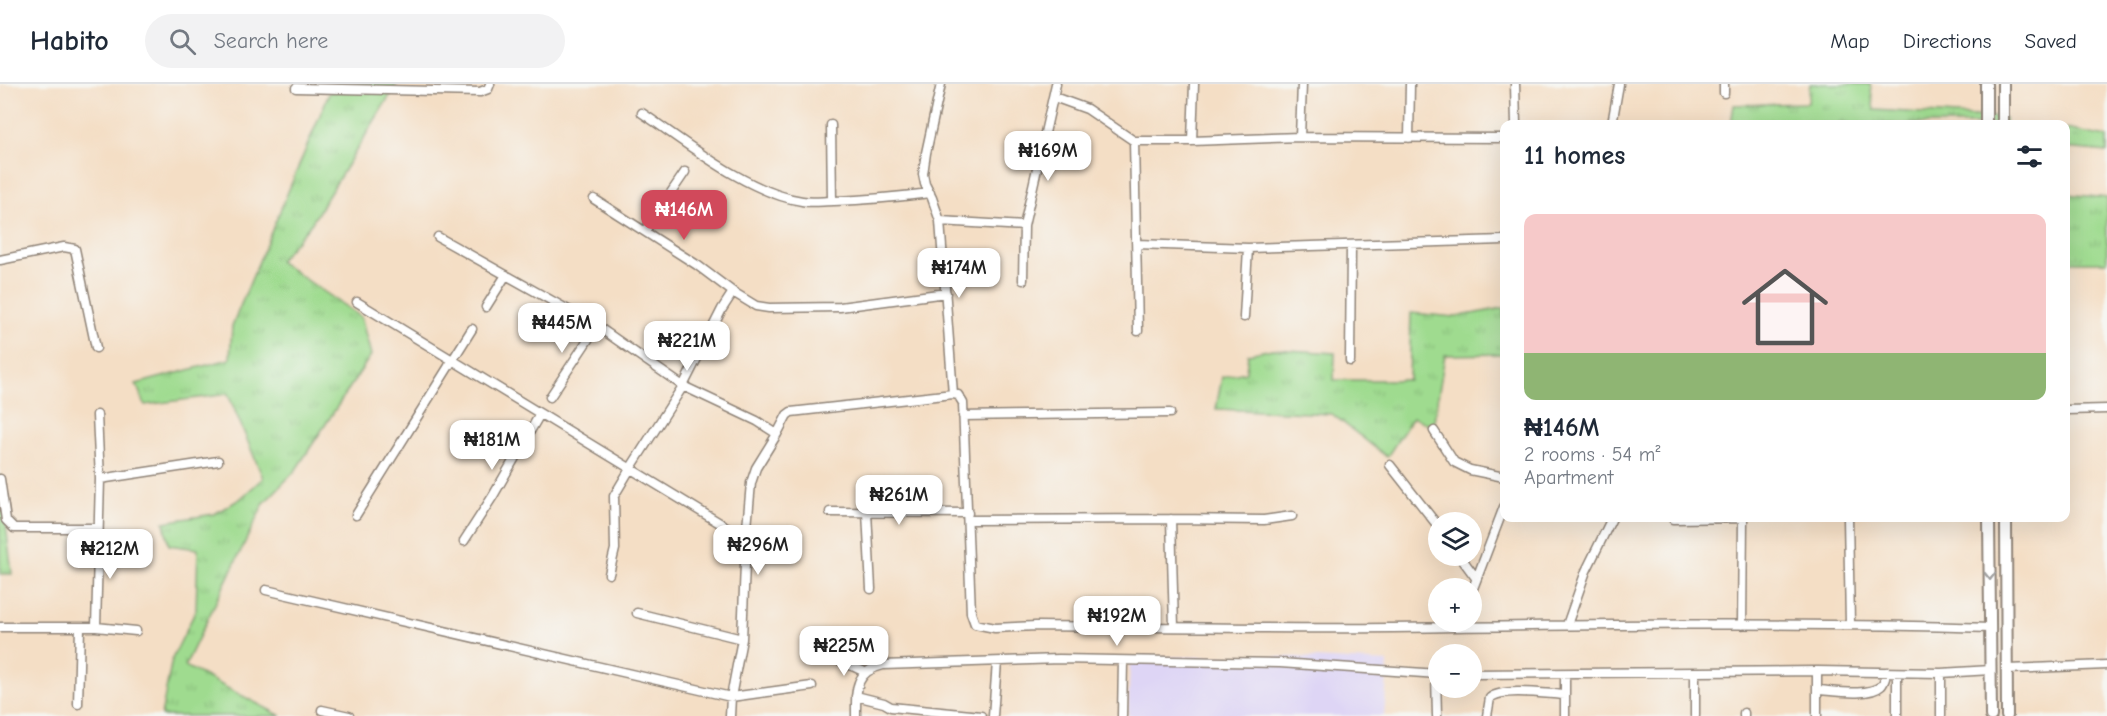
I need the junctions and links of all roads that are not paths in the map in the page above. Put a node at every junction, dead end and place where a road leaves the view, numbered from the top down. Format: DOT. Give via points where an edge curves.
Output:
graph roads {
  1 [pos="490,84"];
  2 [pos="941,84"];
  3 [pos="1056,84"];
  4 [pos="1194,84"];
  5 [pos="1302,84"];
  6 [pos="1410,84"];
  7 [pos="1515,84"];
  8 [pos="1619,84"];
  9 [pos="1986,84"];
  10 [pos="2003,84"];
  11 [pos="296,88"];
  12 [pos="1054,97"];
  13 [pos="642,113"];
  14 [pos="1516,120"];
  15 [pos="1613,120"];
  16 [pos="1986,120"];
  17 [pos="2004,120"];
  18 [pos="831,125"];
  19 [pos="1300,137"];
  20 [pos="1409,138"];
  21 [pos="1500,138"];
  22 [pos="1134,141"];
  23 [pos="1192,141"];
  24 [pos="685,172"];
  25 [pos="930,193"];
  26 [pos="594,199"];
  27 [pos="832,201"];
  28 [pos="940,221"];
  29 [pos="1024,226"];
  30 [pos="645,231"];
  31 [pos="438,237"];
  32 [pos="1500,240"];
  33 [pos="1137,244"];
  34 [pos="1351,246"];
  35 [pos="1248,248"];
  36 [pos="0,260"];
  37 [pos="506,275"];
  38 [pos="1023,280"];
  39 [pos="733,292"];
  40 [pos="946,293"];
  41 [pos="357,302"];
  42 [pos="486,307"];
  43 [pos="1244,317"];
  44 [pos="597,326"];
  45 [pos="472,329"];
  46 [pos="1138,331"];
  47 [pos="96,348"];
  48 [pos="451,360"];
  49 [pos="1350,361"];
  50 [pos="683,386"];
  51 [pos="952,394"];
  52 [pos="550,398"];
  53 [pos="2107,409"];
  54 [pos="2070,410"];
  55 [pos="1170,413"];
  56 [pos="540,414"];
  57 [pos="97,415"];
  58 [pos="963,416"];
  59 [pos="1434,431"];
  60 [pos="777,434"];
  61 [pos="218,461"];
  62 [pos="1390,465"];
  63 [pos="630,469"];
  64 [pos="1500,476"];
  65 [pos="0,479"];
  66 [pos="100,479"];
  67 [pos="830,512"];
  68 [pos="867,512"];
  69 [pos="1428,513"];
  70 [pos="356,515"];
  71 [pos="1292,516"];
  72 [pos="968,517"];
  73 [pos="1500,517"];
  74 [pos="1171,519"];
  75 [pos="1609,522"];
  76 [pos="1743,522"];
  77 [pos="1848,522"];
  78 [pos="1989,522"];
  79 [pos="2006,522"];
  80 [pos="98,528"];
  81 [pos="746,539"];
  82 [pos="464,540"];
  83 [pos="1467,566"];
  84 [pos="609,574"];
  85 [pos="1476,578"];
  86 [pos="871,589"];
  87 [pos="266,590"];
  88 [pos="637,613"];
  89 [pos="1482,623"];
  90 [pos="1850,624"];
  91 [pos="1567,625"];
  92 [pos="1742,625"];
  93 [pos="1428,626"];
  94 [pos="0,627"];
  95 [pos="80,627"];
  96 [pos="96,627"];
  97 [pos="1174,627"];
  98 [pos="1990,628"];
  99 [pos="136,631"];
  100 [pos="742,639"];
  101 [pos="835,658"];
  102 [pos="1123,660"];
  103 [pos="996,662"];
  104 [pos="2107,665"];
  105 [pos="2007,669"];
  106 [pos="1990,670"];
  107 [pos="1817,671"];
  108 [pos="865,672"];
  109 [pos="1887,672"];
  110 [pos="1428,673"];
  111 [pos="1695,673"];
  112 [pos="1897,673"];
  113 [pos="1941,673"];
  114 [pos="1482,674"];
  115 [pos="1565,674"];
  116 [pos="812,686"];
  117 [pos="1818,690"];
  118 [pos="1565,695"];
  119 [pos="856,696"];
  120 [pos="731,697"];
  121 [pos="1437,698"];
  122 [pos="78,704"];
  123 [pos="322,710"];
  124 [pos="349,716"];
  125 [pos="730,716"];
  126 [pos="856,716"];
  127 [pos="981,716"];
  128 [pos="993,716"];
  129 [pos="1122,716"];
  130 [pos="1437,716"];
  131 [pos="1487,716"];
  132 [pos="1565,716"];
  133 [pos="1695,716"];
  134 [pos="1817,716"];
  135 [pos="1897,716"];
  136 [pos="1941,716"];
  137 [pos="1991,716"];
  138 [pos="2007,716"];
  1 -- 11 [label="street" via="484,92"];
  2 -- 25 [label="street" via="923,174"];
  3 -- 12 [label="street"];
  4 -- 23 [label="street"];
  5 -- 19 [label="street"];
  6 -- 20 [label="street"];
  7 -- 14 [label="street"];
  8 -- 15 [label="street"];
  9 -- 16 [label="main road"];
  10 -- 17 [label="main road"];
  12 -- 22 [label="street" via="1087,109"];
  12 -- 29 [label="street"];
  13 -- 27 [label="street" via="764,190 805,202"];
  18 -- 27 [label="street"];
  19 -- 20 [label="street"];
  19 -- 23 [label="street"];
  20 -- 21 [label="street"];
  22 -- 23 [label="street"];
  22 -- 33 [label="street"];
  24 -- 30 [label="street"];
  25 -- 27 [label="street"];
  25 -- 28 [label="street"];
  26 -- 30 [label="street"];
  28 -- 29 [label="street"];
  28 -- 40 [label="street"];
  29 -- 38 [label="street"];
  30 -- 39 [label="street"];
  31 -- 37 [label="street"];
  32 -- 34 [label="street"];
  33 -- 35 [label="street"];
  33 -- 46 [label="street"];
  34 -- 35 [label="street"];
  34 -- 49 [label="street"];
  35 -- 43 [label="street"];
  36 -- 47 [label="street" via="64,247 75,249"];
  37 -- 42 [label="street"];
  37 -- 44 [label="street"];
  39 -- 40 [label="street" via="756,306 769,308 840,307"];
  39 -- 50 [label="street"];
  40 -- 51 [label="street"];
  41 -- 48 [label="street"];
  44 -- 50 [label="street"];
  44 -- 52 [label="street"];
  45 -- 48 [label="street"];
  48 -- 56 [label="street"];
  48 -- 70 [label="street"];
  50 -- 60 [label="street"];
  50 -- 63 [label="street"];
  51 -- 58 [label="street" via="961,398"];
  51 -- 60 [label="street" via="791,412"];
  53 -- 54 [label="street"];
  55 -- 58 [label="street"];
  56 -- 63 [label="street"];
  56 -- 82 [label="street"];
  57 -- 66 [label="street"];
  58 -- 72 [label="street"];
  59 -- 64 [label="street" via="1454,462"];
  60 -- 81 [label="street" via="751,483"];
  61 -- 66 [label="street"];
  62 -- 69 [label="street"];
  63 -- 81 [label="street"];
  63 -- 84 [label="street" via="615,496 615,549"];
  65 -- 80 [label="street" via="6,520 14,528"];
  66 -- 80 [label="street"];
  67 -- 68 [label="street"];
  68 -- 72 [label="street"];
  68 -- 86 [label="street"];
  71 -- 74 [label="street" via="1264,520"];
  72 -- 74 [label="street"];
  72 -- 97 [label="street" via="971,613 975,624 994,628"];
  73 -- 85 [label="street"];
  74 -- 97 [label="street"];
  75 -- 91 [label="street"];
  76 -- 92 [label="street"];
  77 -- 90 [label="street"];
  78 -- 98 [label="main road, one-way"];
  79 -- 105 [label="main road"];
  80 -- 96 [label="street"];
  81 -- 100 [label="street"];
  83 -- 85 [label="street"];
  87 -- 120 [label="street"];
  88 -- 100 [label="street"];
  89 -- 91 [label="street"];
  90 -- 92 [label="street"];
  90 -- 98 [label="street"];
  91 -- 92 [label="street"];
  93 -- 97 [label="street"];
  94 -- 95 [label="street"];
  95 -- 96 [label="street"];
  95 -- 122 [label="street"];
  96 -- 99 [label="street"];
  98 -- 106 [label="main road"];
  100 -- 120 [label="street"];
  101 -- 108 [label="street"];
  102 -- 103 [label="street" via="1059,658"];
  102 -- 110 [label="street" via="1280,663"];
  102 -- 129 [label="street"];
  103 -- 108 [label="street" via="883,665"];
  103 -- 128 [label="street"];
  104 -- 105 [label="street"];
  105 -- 138 [label="main road"];
  106 -- 113 [label="street"];
  106 -- 137 [label="main road"];
  107 -- 109 [label="street"];
  107 -- 111 [label="street"];
  107 -- 117 [label="street"];
  108 -- 119 [label="street"];
  109 -- 112 [label="street"];
  109 -- 117 [label="street" via="1884,682 1873,690"];
  111 -- 115 [label="street"];
  111 -- 133 [label="street"];
  112 -- 113 [label="street"];
  112 -- 135 [label="street"];
  113 -- 136 [label="street"];
  114 -- 115 [label="street"];
  115 -- 118 [label="street"];
  116 -- 120 [label="street"];
  117 -- 134 [label="street"];
  118 -- 131 [label="street" via="1495,694 1490,698"];
  118 -- 132 [label="street"];
  119 -- 126 [label="street"];
  119 -- 127 [label="street" via="891,707"];
  120 -- 125 [label="street"];
  121 -- 130 [label="street"];
  123 -- 124 [label="street"];
}
